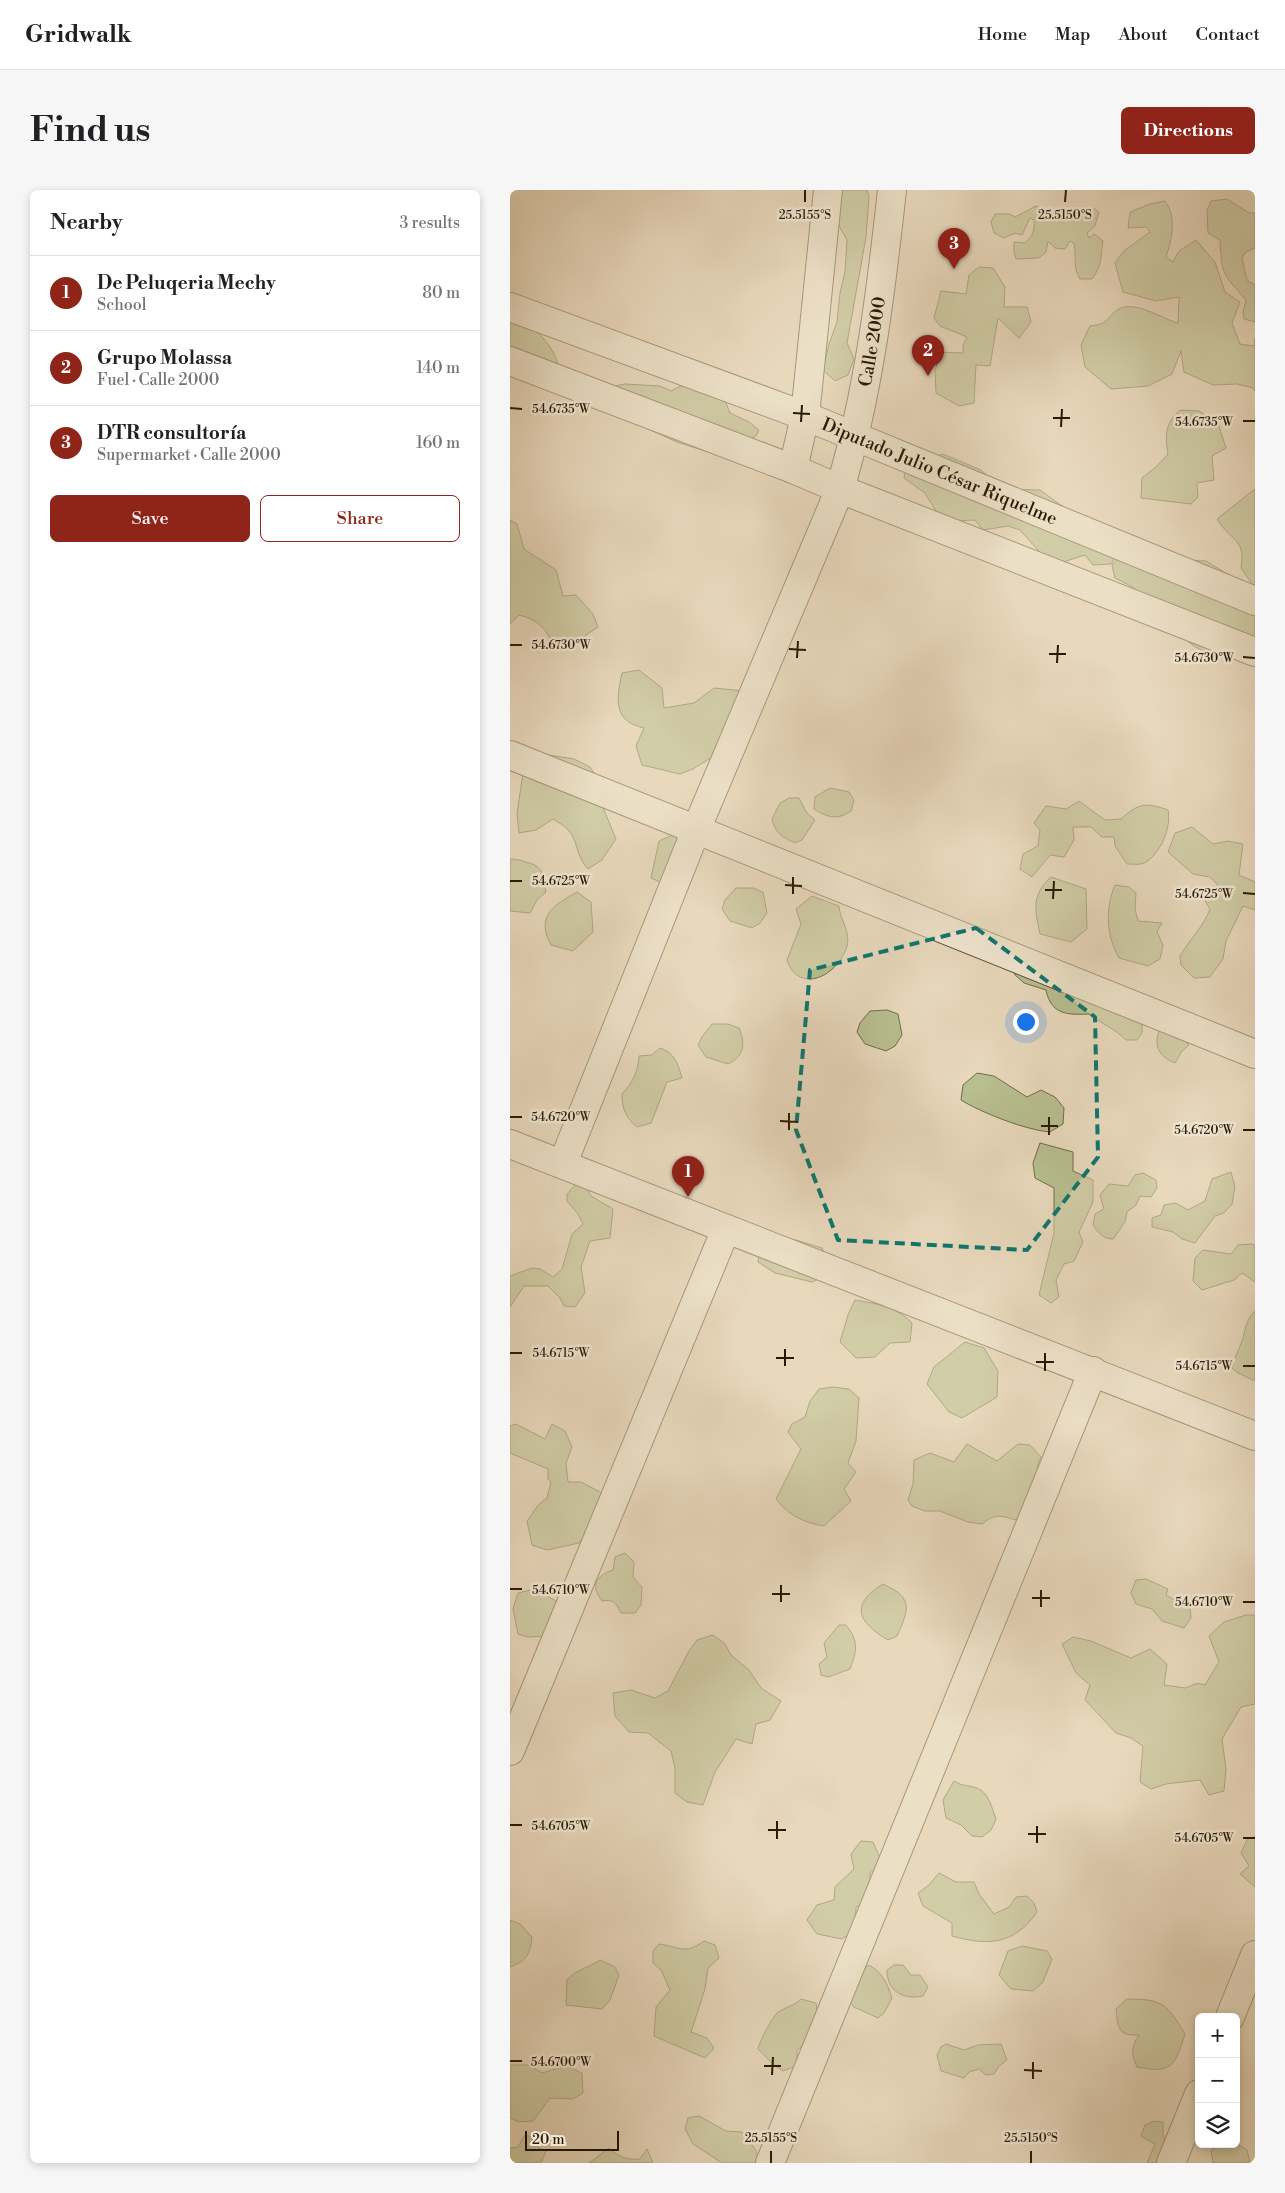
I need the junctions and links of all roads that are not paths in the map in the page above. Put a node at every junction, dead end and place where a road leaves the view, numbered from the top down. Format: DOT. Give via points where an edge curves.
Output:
graph roads {
  1 [pos="828,190"];
  2 [pos="892,190"];
  3 [pos="510,307"];
  4 [pos="510,361"];
  5 [pos="804,416"];
  6 [pos="855,437"];
  7 [pos="793,469"];
  8 [pos="840,489"];
  9 [pos="1255,600"];
  10 [pos="1255,652"];
  11 [pos="510,755"];
  12 [pos="696,830"];
  13 [pos="1255,1054"];
  14 [pos="510,1144"];
  15 [pos="562,1164"];
  16 [pos="726,1229"];
  17 [pos="1093,1371"];
  18 [pos="1255,1436"];
  19 [pos="510,1751"];
  20 [pos="1255,1955"];
  21 [pos="1232,2013"];
  22 [pos="1195,2103"];
  23 [pos="770,2163"];
  24 [pos="1171,2163"];
  1 -- 5 [label="street"];
  2 -- 6 [label="street, Calle 2000" via="878,312"];
  3 -- 5 [label="street, Diputado Julio César Riquelme"];
  4 -- 7 [label="street"];
  5 -- 6 [label="street, Diputado Julio César Riquelme"];
  5 -- 7 [label="street"];
  6 -- 8 [label="street, Calle 2000"];
  6 -- 9 [label="street, Diputado Julio César Riquelme"];
  7 -- 8 [label="street"];
  8 -- 10 [label="street"];
  8 -- 12 [label="street, Calle 2000"];
  11 -- 12 [label="street"];
  12 -- 13 [label="street"];
  12 -- 15 [label="street, Calle 2000"];
  14 -- 15 [label="street"];
  15 -- 16 [label="street"];
  16 -- 17 [label="street"];
  16 -- 19 [label="street"];
  17 -- 18 [label="street"];
  17 -- 23 [label="street"];
  20 -- 21 [label="street"];
  22 -- 24 [label="street"];
}
